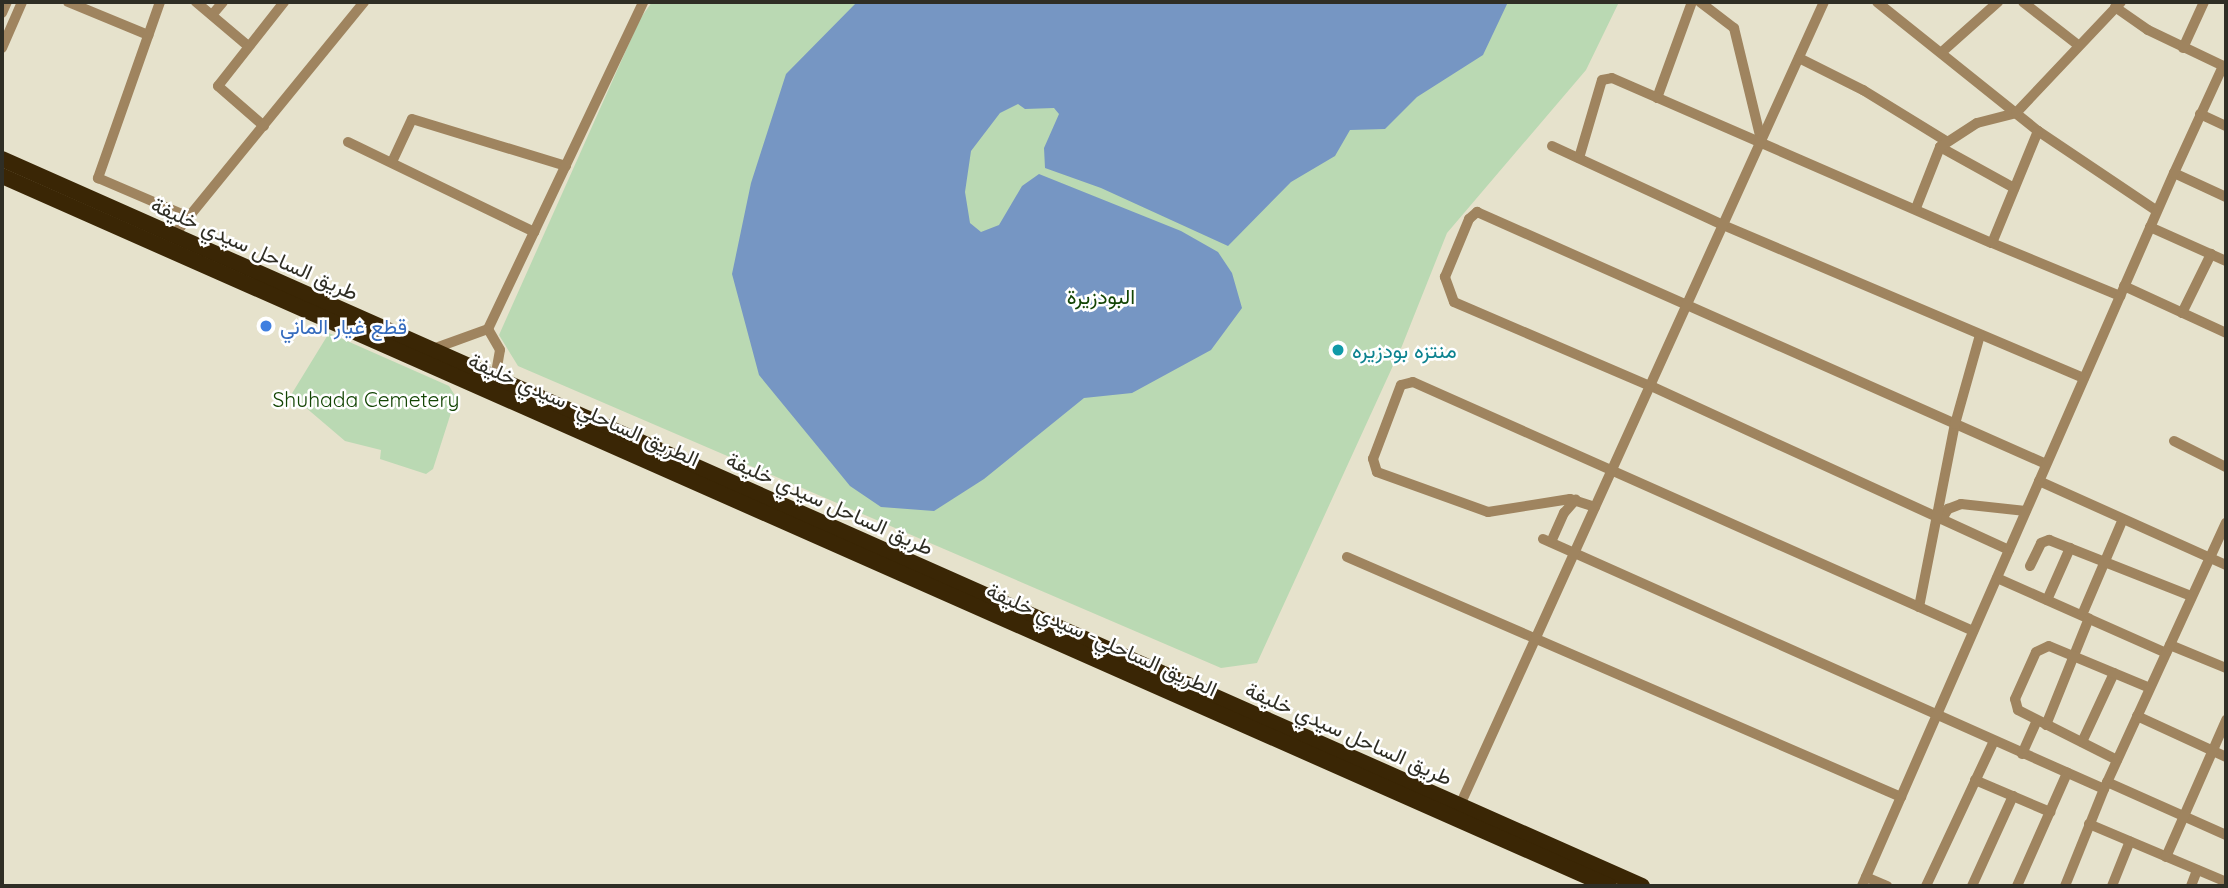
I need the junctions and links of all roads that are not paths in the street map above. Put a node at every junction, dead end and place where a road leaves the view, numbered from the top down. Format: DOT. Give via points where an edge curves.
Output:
graph roads {
  1 [pos="7,2"];
  2 [pos="22,2"];
  3 [pos="68,2"];
  4 [pos="160,2"];
  5 [pos="196,2"];
  6 [pos="223,2"];
  7 [pos="284,2"];
  8 [pos="364,2"];
  9 [pos="643,2"];
  10 [pos="1692,2"];
  11 [pos="1700,2"];
  12 [pos="1824,2"];
  13 [pos="1877,2"];
  14 [pos="1997,2"];
  15 [pos="2023,2"];
  16 [pos="2204,2"];
  17 [pos="2118,5"];
  18 [pos="2,13"];
  19 [pos="212,15"];
  20 [pos="148,35"];
  21 [pos="2078,45"];
  22 [pos="248,46"];
  23 [pos="2,48"];
  24 [pos="2183,48"];
  25 [pos="1942,51"];
  26 [pos="1798,58"];
  27 [pos="2224,67"];
  28 [pos="1657,98"];
  29 [pos="2016,113"];
  30 [pos="2200,114"];
  31 [pos="264,126"];
  32 [pos="2226,126"];
  33 [pos="2038,131"];
  34 [pos="1761,140"];
  35 [pos="348,142"];
  36 [pos="1943,144"];
  37 [pos="1552,146"];
  38 [pos="1579,158"];
  39 [pos="2,159"];
  40 [pos="392,162"];
  41 [pos="566,166"];
  42 [pos="2174,173"];
  43 [pos="2,176"];
  44 [pos="98,178"];
  45 [pos="2014,188"];
  46 [pos="90,197"];
  47 [pos="2226,197"];
  48 [pos="1916,208"];
  49 [pos="2157,211"];
  50 [pos="189,217"];
  51 [pos="1723,225"];
  52 [pos="2150,227"];
  53 [pos="534,232"];
  54 [pos="174,235"];
  55 [pos="1992,243"];
  56 [pos="2226,246"];
  57 [pos="2219,258"];
  58 [pos="2122,291"];
  59 [pos="1685,307"];
  60 [pos="2182,313"];
  61 [pos="2226,318"];
  62 [pos="488,329"];
  63 [pos="2223,332"];
  64 [pos="1980,335"];
  65 [pos="430,350"];
  66 [pos="2084,377"];
  67 [pos="495,378"];
  68 [pos="1650,386"];
  69 [pos="1955,424"];
  70 [pos="2174,441"];
  71 [pos="2046,464"];
  72 [pos="2226,467"];
  73 [pos="1611,472"];
  74 [pos="2039,481"];
  75 [pos="1576,499"];
  76 [pos="1595,507"];
  77 [pos="2026,511"];
  78 [pos="1939,518"];
  79 [pos="2123,519"];
  80 [pos="2226,523"];
  81 [pos="2070,548"];
  82 [pos="2009,550"];
  83 [pos="1575,552"];
  84 [pos="1347,556"];
  85 [pos="2210,558"];
  86 [pos="2105,562"];
  87 [pos="2226,565"];
  88 [pos="2031,566"];
  89 [pos="1997,578"];
  90 [pos="2191,596"];
  91 [pos="2047,600"];
  92 [pos="1919,607"];
  93 [pos="2086,616"];
  94 [pos="1973,631"];
  95 [pos="1536,638"];
  96 [pos="2168,649"];
  97 [pos="2074,656"];
  98 [pos="2226,668"];
  99 [pos="2114,673"];
  100 [pos="2150,688"];
  101 [pos="1938,714"];
  102 [pos="2137,716"];
  103 [pos="2226,720"];
  104 [pos="2042,723"];
  105 [pos="1994,741"];
  106 [pos="2082,743"];
  107 [pos="2213,751"];
  108 [pos="2022,754"];
  109 [pos="2226,757"];
  110 [pos="2117,760"];
  111 [pos="1365,771"];
  112 [pos="2067,773"];
  113 [pos="1975,780"];
  114 [pos="2105,786"];
  115 [pos="2013,796"];
  116 [pos="1901,797"];
  117 [pos="1460,805"];
  118 [pos="2050,812"];
  119 [pos="2185,816"];
  120 [pos="2089,824"];
  121 [pos="2226,835"];
  122 [pos="2130,841"];
  123 [pos="2166,856"];
  124 [pos="2197,870"];
  125 [pos="1864,882"];
  126 [pos="2226,882"];
  127 [pos="1609,886"];
  128 [pos="1642,886"];
  129 [pos="1887,886"];
  130 [pos="1926,886"];
  131 [pos="1972,886"];
  132 [pos="2017,886"];
  133 [pos="2065,886"];
  134 [pos="2112,886"];
  135 [pos="2191,886"];
  1 -- 18 [label="street"];
  2 -- 23 [label="street"];
  3 -- 20 [label="street"];
  4 -- 20 [label="street"];
  5 -- 19 [label="street"];
  6 -- 19 [label="street"];
  7 -- 22 [label="street"];
  8 -- 31 [label="street"];
  9 -- 41 [label="street"];
  10 -- 28 [label="street"];
  11 -- 34 [label="street" via="1734,28"];
  12 -- 26 [label="street"];
  13 -- 25 [label="street"];
  14 -- 25 [label="street"];
  15 -- 21 [label="street"];
  16 -- 24 [label="street"];
  17 -- 21 [label="street"];
  17 -- 24 [label="street"];
  19 -- 22 [label="street"];
  20 -- 44 [label="street"];
  21 -- 29 [label="street"];
  22 -- 31 [label="street" via="220,80 219,90"];
  24 -- 27 [label="street"];
  25 -- 29 [label="street"];
  26 -- 34 [label="street"];
  26 -- 36 [label="street" via="1863,90"];
  27 -- 30 [label="street"];
  28 -- 34 [label="street"];
  28 -- 38 [label="street" via="1612,78 1602,80"];
  29 -- 33 [label="street"];
  29 -- 36 [label="street" via="1976,122"];
  30 -- 32 [label="street"];
  30 -- 42 [label="street"];
  31 -- 50 [label="street"];
  33 -- 45 [label="street"];
  33 -- 49 [label="street"];
  34 -- 48 [label="street"];
  34 -- 51 [label="street"];
  35 -- 40 [label="street"];
  36 -- 45 [label="street"];
  36 -- 48 [label="street"];
  37 -- 38 [label="street"];
  38 -- 51 [label="street"];
  39 -- 46 [label="highway, طريق الساحل سيدي خليفة"];
  40 -- 41 [label="street" via="412,119"];
  40 -- 53 [label="street"];
  41 -- 53 [label="street"];
  42 -- 47 [label="street"];
  42 -- 49 [label="street"];
  43 -- 111 [label="highway, الطريق الساحلي- سيدي خليفة"];
  44 -- 46 [label="street"];
  44 -- 50 [label="street"];
  45 -- 55 [label="street"];
  46 -- 54 [label="highway, طريق الساحل سيدي خليفة"];
  48 -- 55 [label="street"];
  49 -- 52 [label="street"];
  50 -- 54 [label="street"];
  51 -- 59 [label="street"];
  51 -- 64 [label="street"];
  52 -- 57 [label="street"];
  52 -- 58 [label="street"];
  53 -- 62 [label="street"];
  54 -- 65 [label="highway, طريق الساحل سيدي خليفة"];
  55 -- 58 [label="street"];
  56 -- 57 [label="street"];
  57 -- 60 [label="street"];
  58 -- 60 [label="street"];
  58 -- 66 [label="street"];
  59 -- 68 [label="street"];
  59 -- 68 [label="street" via="1477,212 1469,219 1445,277 1454,302"];
  59 -- 69 [label="street" via="1769,339"];
  60 -- 63 [label="street"];
  61 -- 63 [label="street"];
  62 -- 65 [label="street"];
  62 -- 67 [label="street" via="500,350"];
  64 -- 66 [label="street"];
  64 -- 69 [label="street"];
  65 -- 67 [label="highway, طريق الساحل سيدي خليفة"];
  66 -- 71 [label="street"];
  67 -- 111 [label="highway, طريق الساحل سيدي خليفة"];
  68 -- 73 [label="street"];
  68 -- 78 [label="street"];
  69 -- 71 [label="street"];
  69 -- 78 [label="street"];
  70 -- 72 [label="street"];
  71 -- 74 [label="street"];
  73 -- 75 [label="street" via="1413,382 1401,385 1373,459 1377,472 1488,512"];
  73 -- 76 [label="street"];
  73 -- 92 [label="street"];
  74 -- 77 [label="street"];
  74 -- 79 [label="street"];
  75 -- 76 [label="street"];
  75 -- 83 [label="street" via="1547,541"];
  76 -- 83 [label="street"];
  77 -- 78 [label="street" via="1961,504"];
  77 -- 82 [label="street"];
  78 -- 82 [label="street"];
  78 -- 92 [label="street"];
  79 -- 85 [label="street"];
  79 -- 86 [label="street"];
  80 -- 85 [label="street"];
  81 -- 86 [label="street"];
  81 -- 88 [label="street" via="2044,541"];
  81 -- 91 [label="street"];
  82 -- 89 [label="street"];
  83 -- 95 [label="street"];
  83 -- 101 [label="street"];
  84 -- 95 [label="street"];
  85 -- 87 [label="street"];
  85 -- 90 [label="street"];
  86 -- 90 [label="street"];
  86 -- 93 [label="street"];
  89 -- 91 [label="street"];
  89 -- 94 [label="street"];
  90 -- 96 [label="street"];
  91 -- 93 [label="street"];
  92 -- 94 [label="street"];
  93 -- 96 [label="street"];
  93 -- 97 [label="street"];
  94 -- 101 [label="street"];
  95 -- 116 [label="street"];
  95 -- 117 [label="street"];
  96 -- 98 [label="street"];
  96 -- 100 [label="street"];
  97 -- 99 [label="street"];
  97 -- 104 [label="street"];
  97 -- 104 [label="street" via="2045,645 2036,652 2014,702 2018,710"];
  99 -- 100 [label="street"];
  99 -- 106 [label="street"];
  100 -- 102 [label="street"];
  101 -- 105 [label="street"];
  101 -- 116 [label="street"];
  102 -- 107 [label="street"];
  102 -- 110 [label="street"];
  103 -- 107 [label="street"];
  104 -- 106 [label="street"];
  104 -- 108 [label="street"];
  105 -- 108 [label="street"];
  105 -- 113 [label="street"];
  106 -- 110 [label="street"];
  107 -- 109 [label="street"];
  107 -- 119 [label="street"];
  108 -- 112 [label="street"];
  110 -- 114 [label="street"];
  111 -- 117 [label="highway, طريق الساحل سيدي خليفة"];
  111 -- 127 [label="highway, الطريق الساحلي- سيدي خليفة"];
  112 -- 114 [label="street"];
  112 -- 118 [label="street"];
  113 -- 115 [label="street"];
  113 -- 130 [label="street"];
  114 -- 119 [label="street"];
  114 -- 120 [label="street"];
  115 -- 118 [label="street"];
  115 -- 131 [label="street"];
  116 -- 125 [label="street"];
  117 -- 128 [label="highway, طريق الساحل سيدي خليفة"];
  118 -- 132 [label="street"];
  119 -- 121 [label="street"];
  119 -- 123 [label="street"];
  120 -- 122 [label="street"];
  120 -- 133 [label="street"];
  122 -- 123 [label="street"];
  122 -- 134 [label="street"];
  123 -- 124 [label="street"];
  124 -- 126 [label="street"];
  124 -- 135 [label="street"];
  125 -- 129 [label="street"];
}
